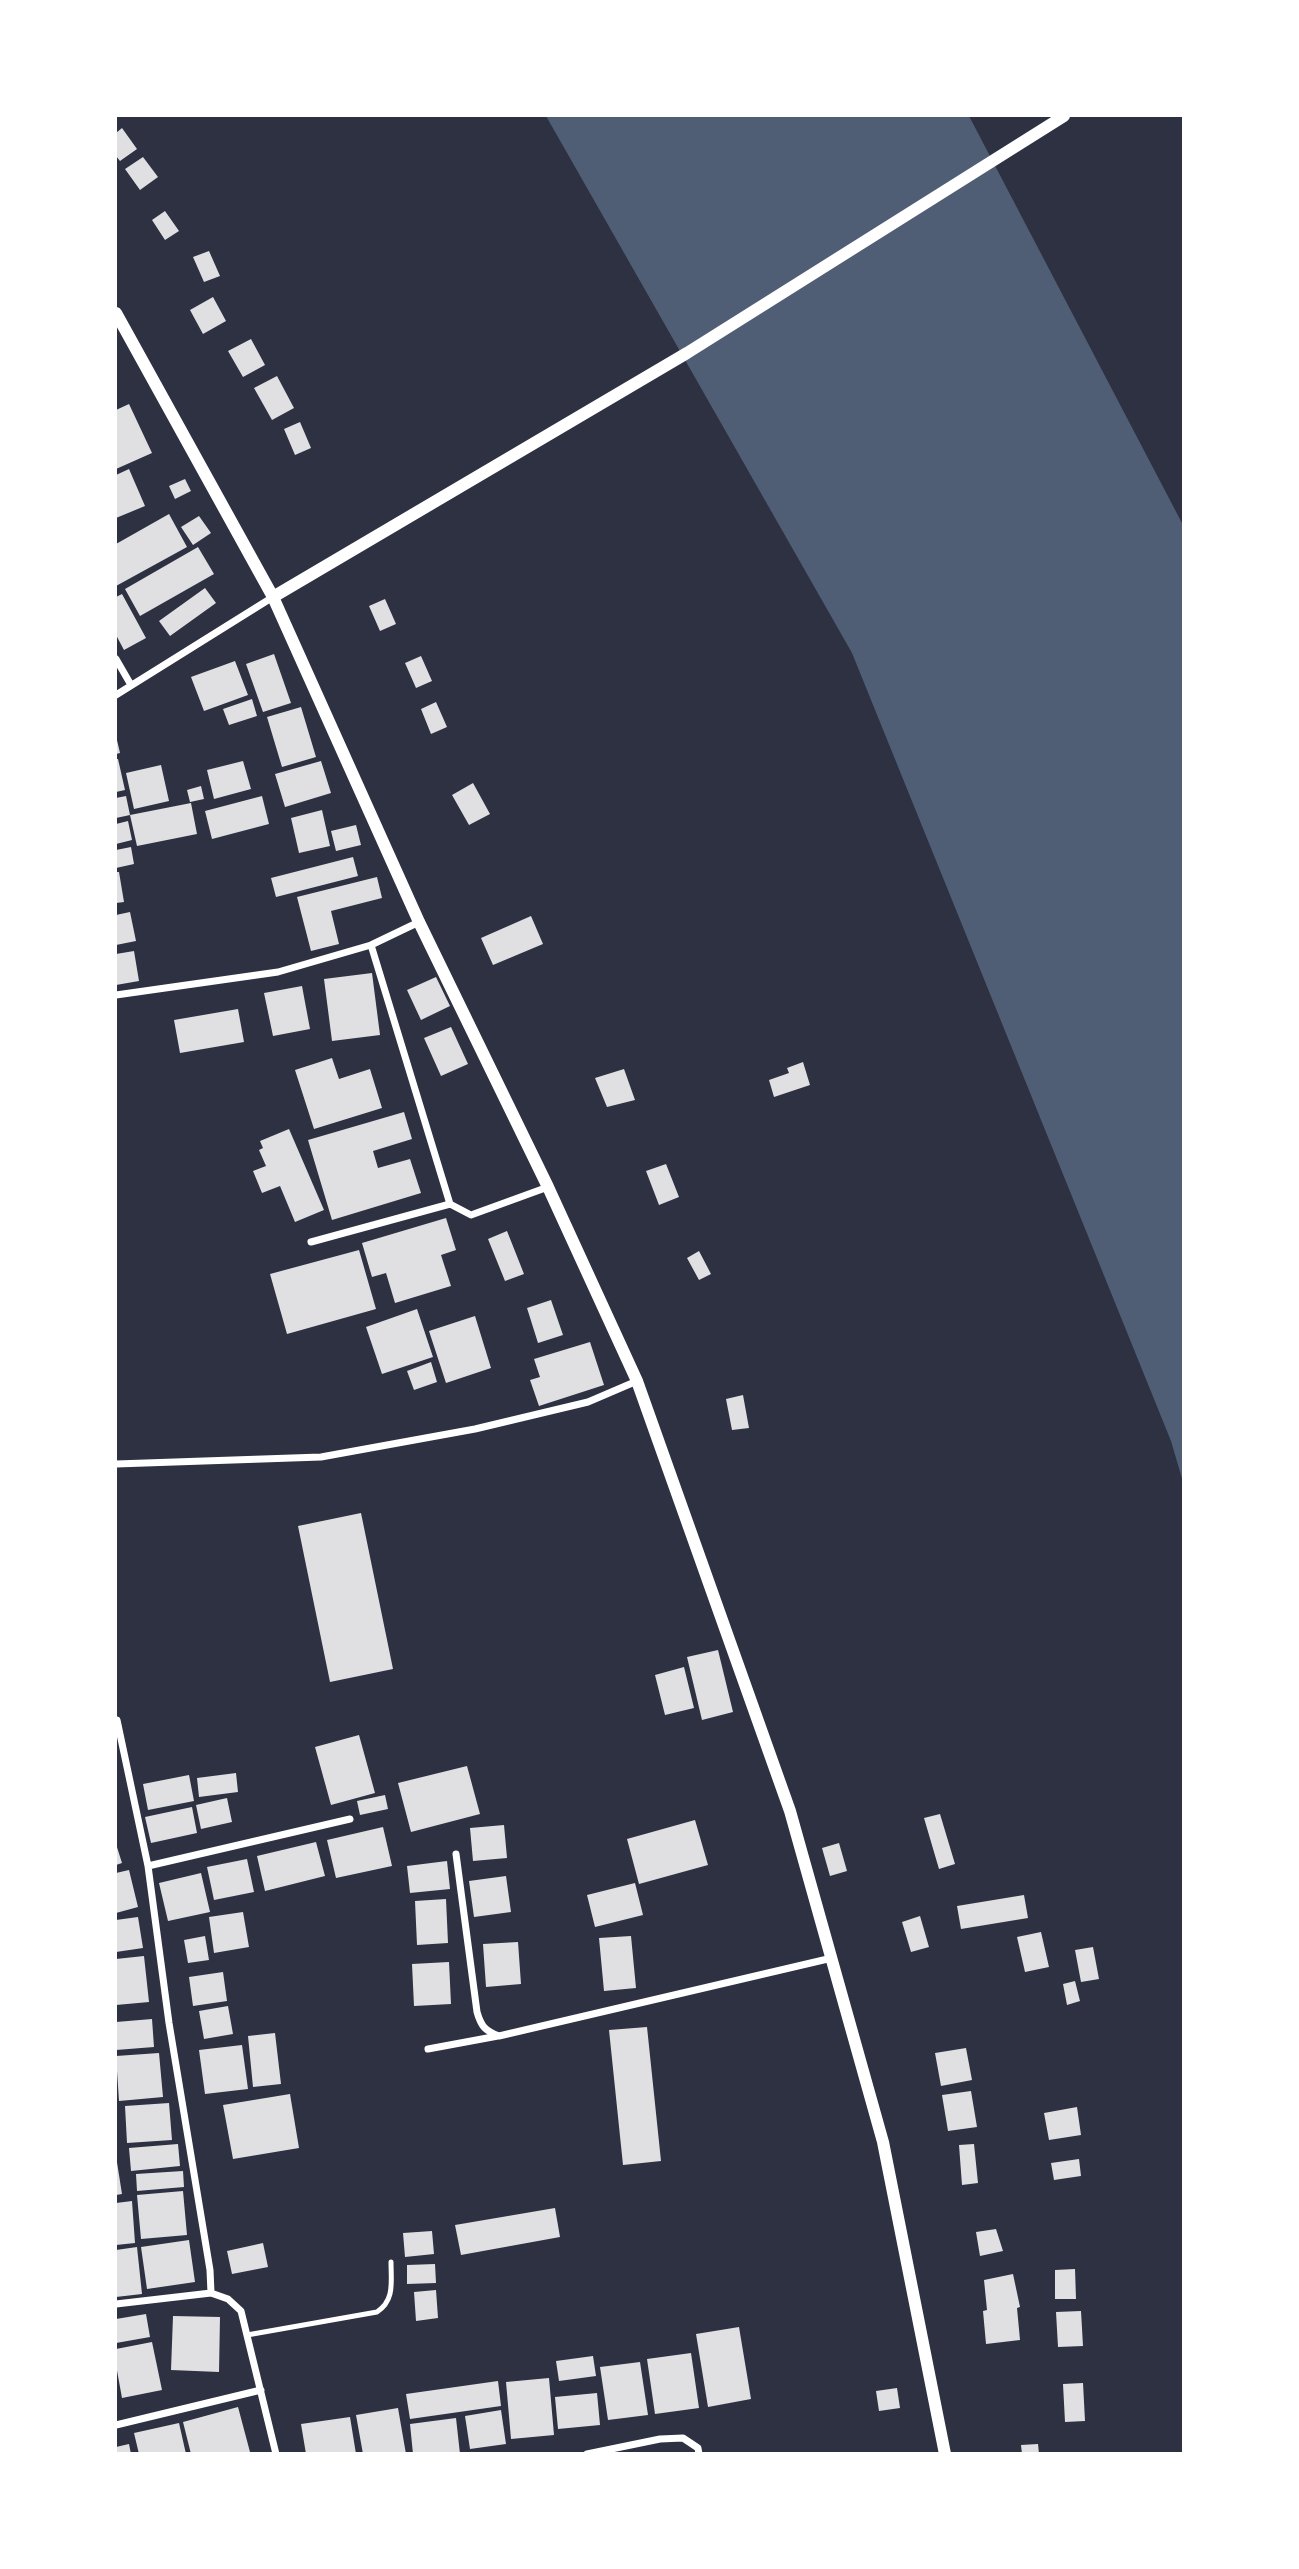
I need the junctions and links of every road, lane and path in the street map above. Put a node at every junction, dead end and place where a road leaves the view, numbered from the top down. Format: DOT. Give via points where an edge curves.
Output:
graph roads {
  1 [pos="1064,116"];
  2 [pos="116,313"];
  3 [pos="273,597"];
  4 [pos="116,659"];
  5 [pos="131,685"];
  6 [pos="116,695"];
  7 [pos="419,922"];
  8 [pos="371,945"];
  9 [pos="116,995"];
  10 [pos="548,1186"];
  11 [pos="450,1204"];
  12 [pos="311,1242"];
  13 [pos="637,1381"];
  14 [pos="116,1464"];
  15 [pos="117,1720"];
  16 [pos="350,1819"];
  17 [pos="456,1854"];
  18 [pos="148,1866"];
  19 [pos="832,1958"];
  20 [pos="499,2036"];
  21 [pos="428,2049"];
  22 [pos="391,2262"];
  23 [pos="211,2293"];
  24 [pos="116,2304"];
  25 [pos="247,2335"];
  26 [pos="261,2390"];
  27 [pos="116,2425"];
  28 [pos="276,2454"];
  29 [pos="587,2454"];
  30 [pos="699,2454"];
  31 [pos="945,2454"];
  1 -- 3 [label="street" via="687,353"];
  2 -- 3 [label="street"];
  3 -- 5 [label="street"];
  3 -- 7 [label="street"];
  4 -- 5 [label="street"];
  5 -- 6 [label="street"];
  7 -- 8 [label="street"];
  7 -- 10 [label="street"];
  8 -- 9 [label="street" via="278,972"];
  8 -- 11 [label="street"];
  10 -- 11 [label="street" via="471,1215"];
  10 -- 13 [label="street"];
  11 -- 12 [label="street"];
  13 -- 14 [label="street" via="588,1402 475,1430 321,1457"];
  13 -- 19 [label="street" via="790,1811"];
  15 -- 18 [label="street"];
  16 -- 18 [label="street"];
  17 -- 20 [label="street" via="477,2012 487,2032"];
  18 -- 23 [label="street"];
  19 -- 20 [label="street"];
  19 -- 31 [label="street" via="883,2142"];
  20 -- 21 [label="street"];
  22 -- 25 [label="lane" via="391,2297 377,2312"];
  23 -- 24 [label="street"];
  23 -- 25 [label="street" via="241,2311"];
  25 -- 26 [label="street"];
  26 -- 27 [label="street"];
  26 -- 28 [label="street"];
  29 -- 30 [label="street" via="683,2438 698,2448"];
}
